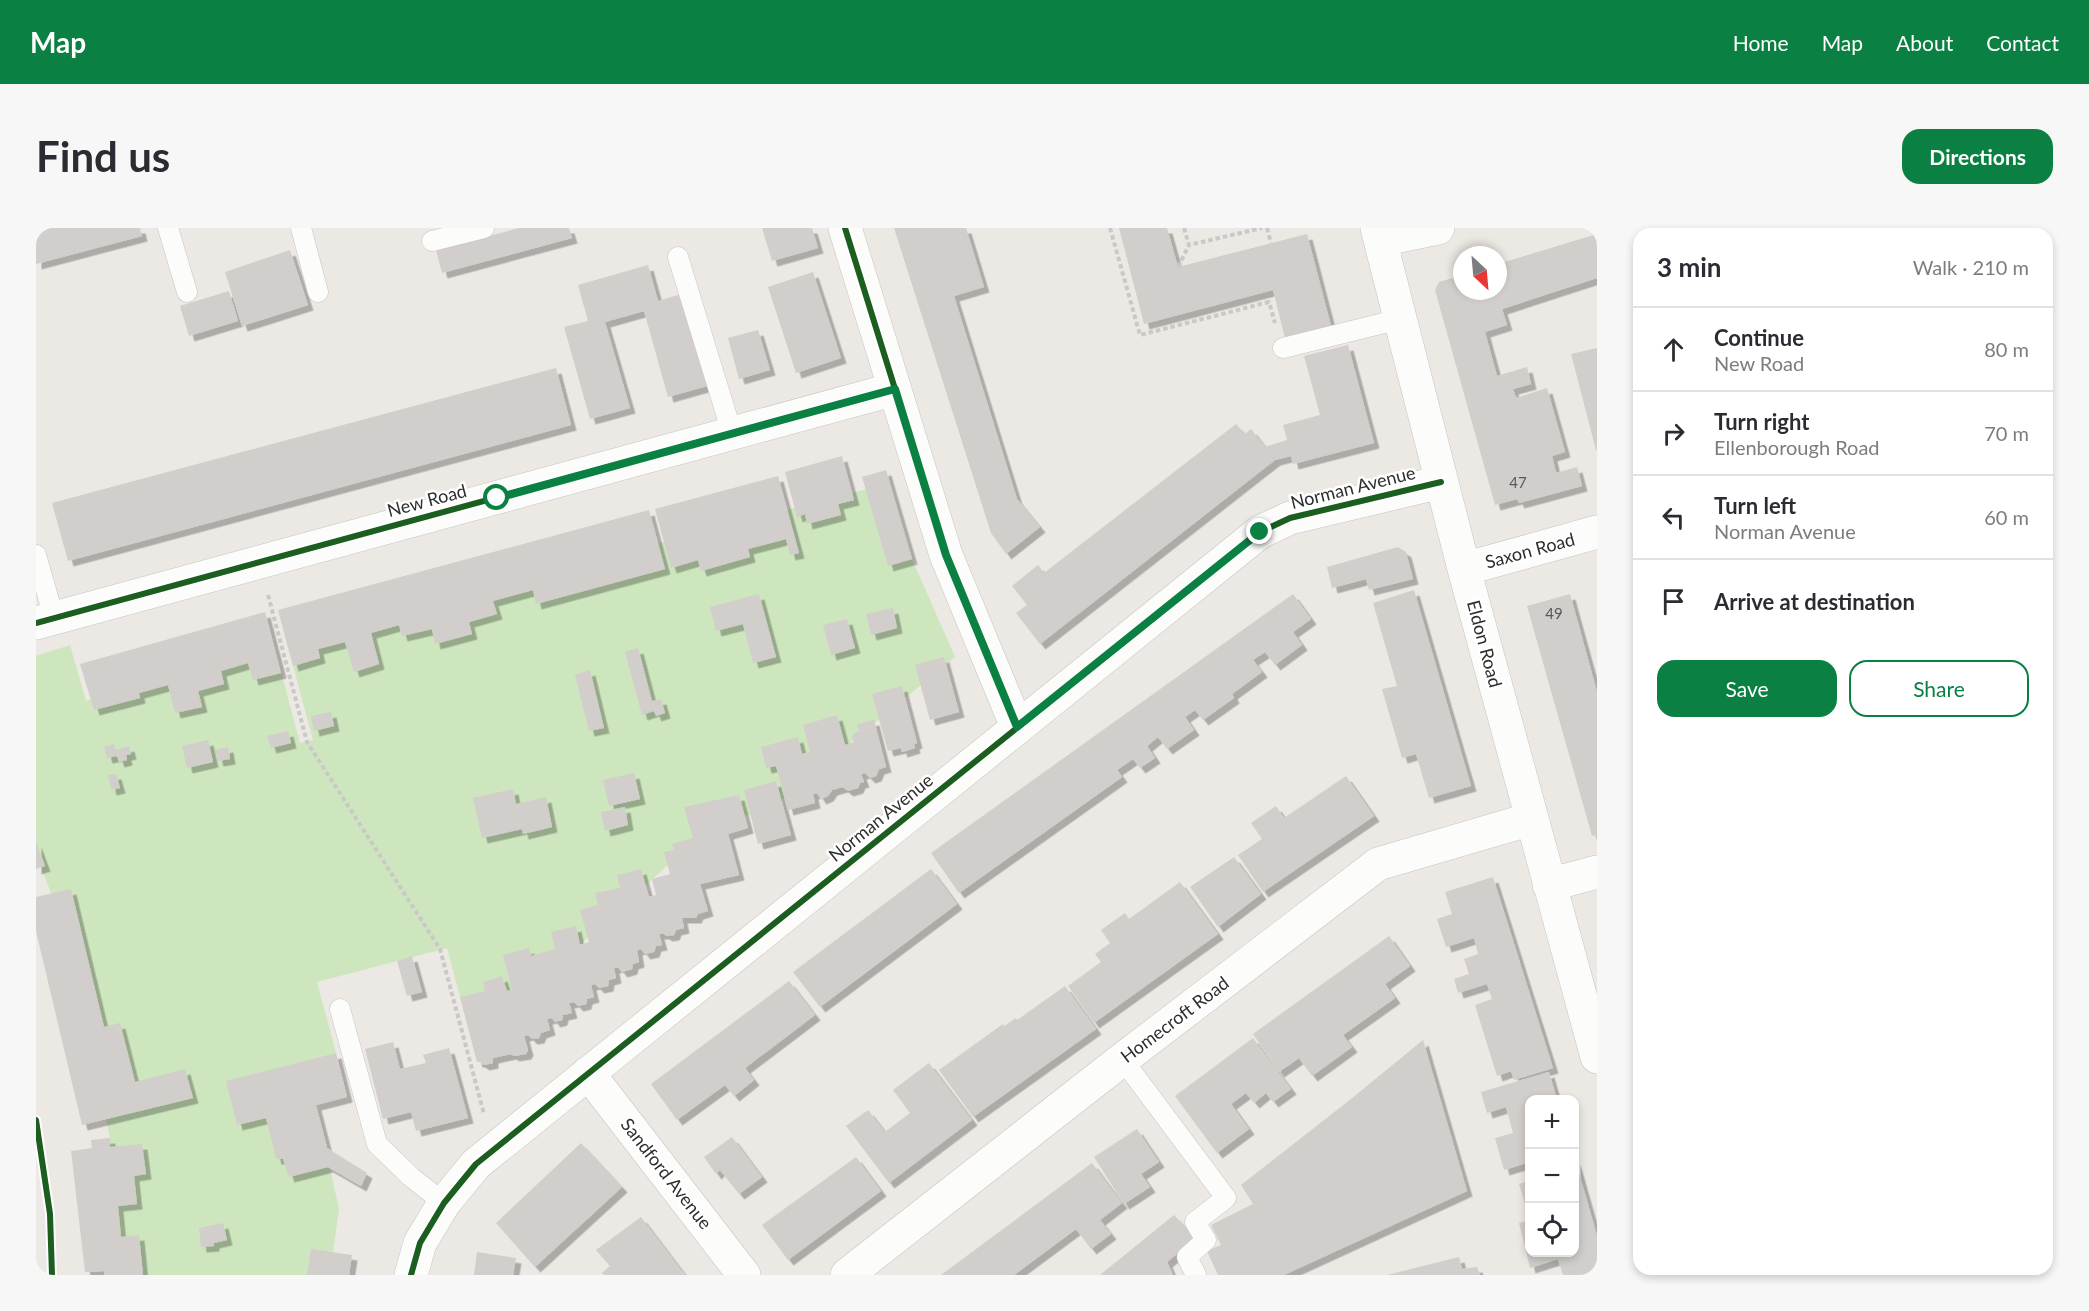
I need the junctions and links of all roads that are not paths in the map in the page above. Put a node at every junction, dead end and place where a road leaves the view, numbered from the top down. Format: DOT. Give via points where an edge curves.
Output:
graph roads {
  1 [pos="168,228"];
  2 [pos="301,228"];
  3 [pos="484,228"];
  4 [pos="845,228"];
  5 [pos="1438,228"];
  6 [pos="457,231"];
  7 [pos="1379,234"];
  8 [pos="432,241"];
  9 [pos="678,256"];
  10 [pos="187,292"];
  11 [pos="318,292"];
  12 [pos="1400,319"];
  13 [pos="1283,348"];
  14 [pos="895,389"];
  15 [pos="732,434"];
  16 [pos="1441,482"];
  17 [pos="1597,532"];
  18 [pos="36,555"];
  19 [pos="1464,569"];
  20 [pos="45,621"];
  21 [pos="1017,727"];
  22 [pos="1531,819"];
  23 [pos="1597,872"];
  24 [pos="1549,885"];
  25 [pos="340,1009"];
  26 [pos="1597,1057"];
  27 [pos="1123,1060"];
  28 [pos="588,1073"];
  29 [pos="444,1203"];
  30 [pos="411,1275"];
  31 [pos="744,1275"];
  32 [pos="847,1275"];
  33 [pos="1196,1275"];
  1 -- 10 [label="lane"];
  2 -- 11 [label="lane"];
  3 -- 6 [label="lane"];
  4 -- 14 [label="street"];
  5 -- 7 [label="street"];
  6 -- 8 [label="lane"];
  7 -- 12 [label="street, Eldon Road"];
  9 -- 15 [label="lane"];
  12 -- 13 [label="lane"];
  12 -- 16 [label="street, Eldon Road"];
  14 -- 15 [label="street, New Road"];
  14 -- 21 [label="street" via="946,555"];
  15 -- 20 [label="street, New Road"];
  16 -- 19 [label="street, Eldon Road"];
  16 -- 21 [label="street, Norman Avenue" via="1290,518 1260,532"];
  17 -- 19 [label="street, Saxon Road"];
  18 -- 20 [label="lane"];
  19 -- 22 [label="street, Eldon Road"];
  21 -- 28 [label="street, Norman Avenue"];
  22 -- 24 [label="street, Eldon Road"];
  22 -- 27 [label="street, Homecroft Road" via="1378,864"];
  23 -- 24 [label="street"];
  24 -- 26 [label="street, Eldon Road"];
  25 -- 29 [label="lane" via="377,1144"];
  27 -- 32 [label="street, Homecroft Road"];
  27 -- 33 [label="lane" via="1226,1198 1195,1222 1206,1240 1187,1257"];
  28 -- 29 [label="street, Norman Avenue" via="476,1164"];
  28 -- 31 [label="street, Sandford Avenue"];
  29 -- 30 [label="street, Norman Avenue" via="420,1243"];
}
